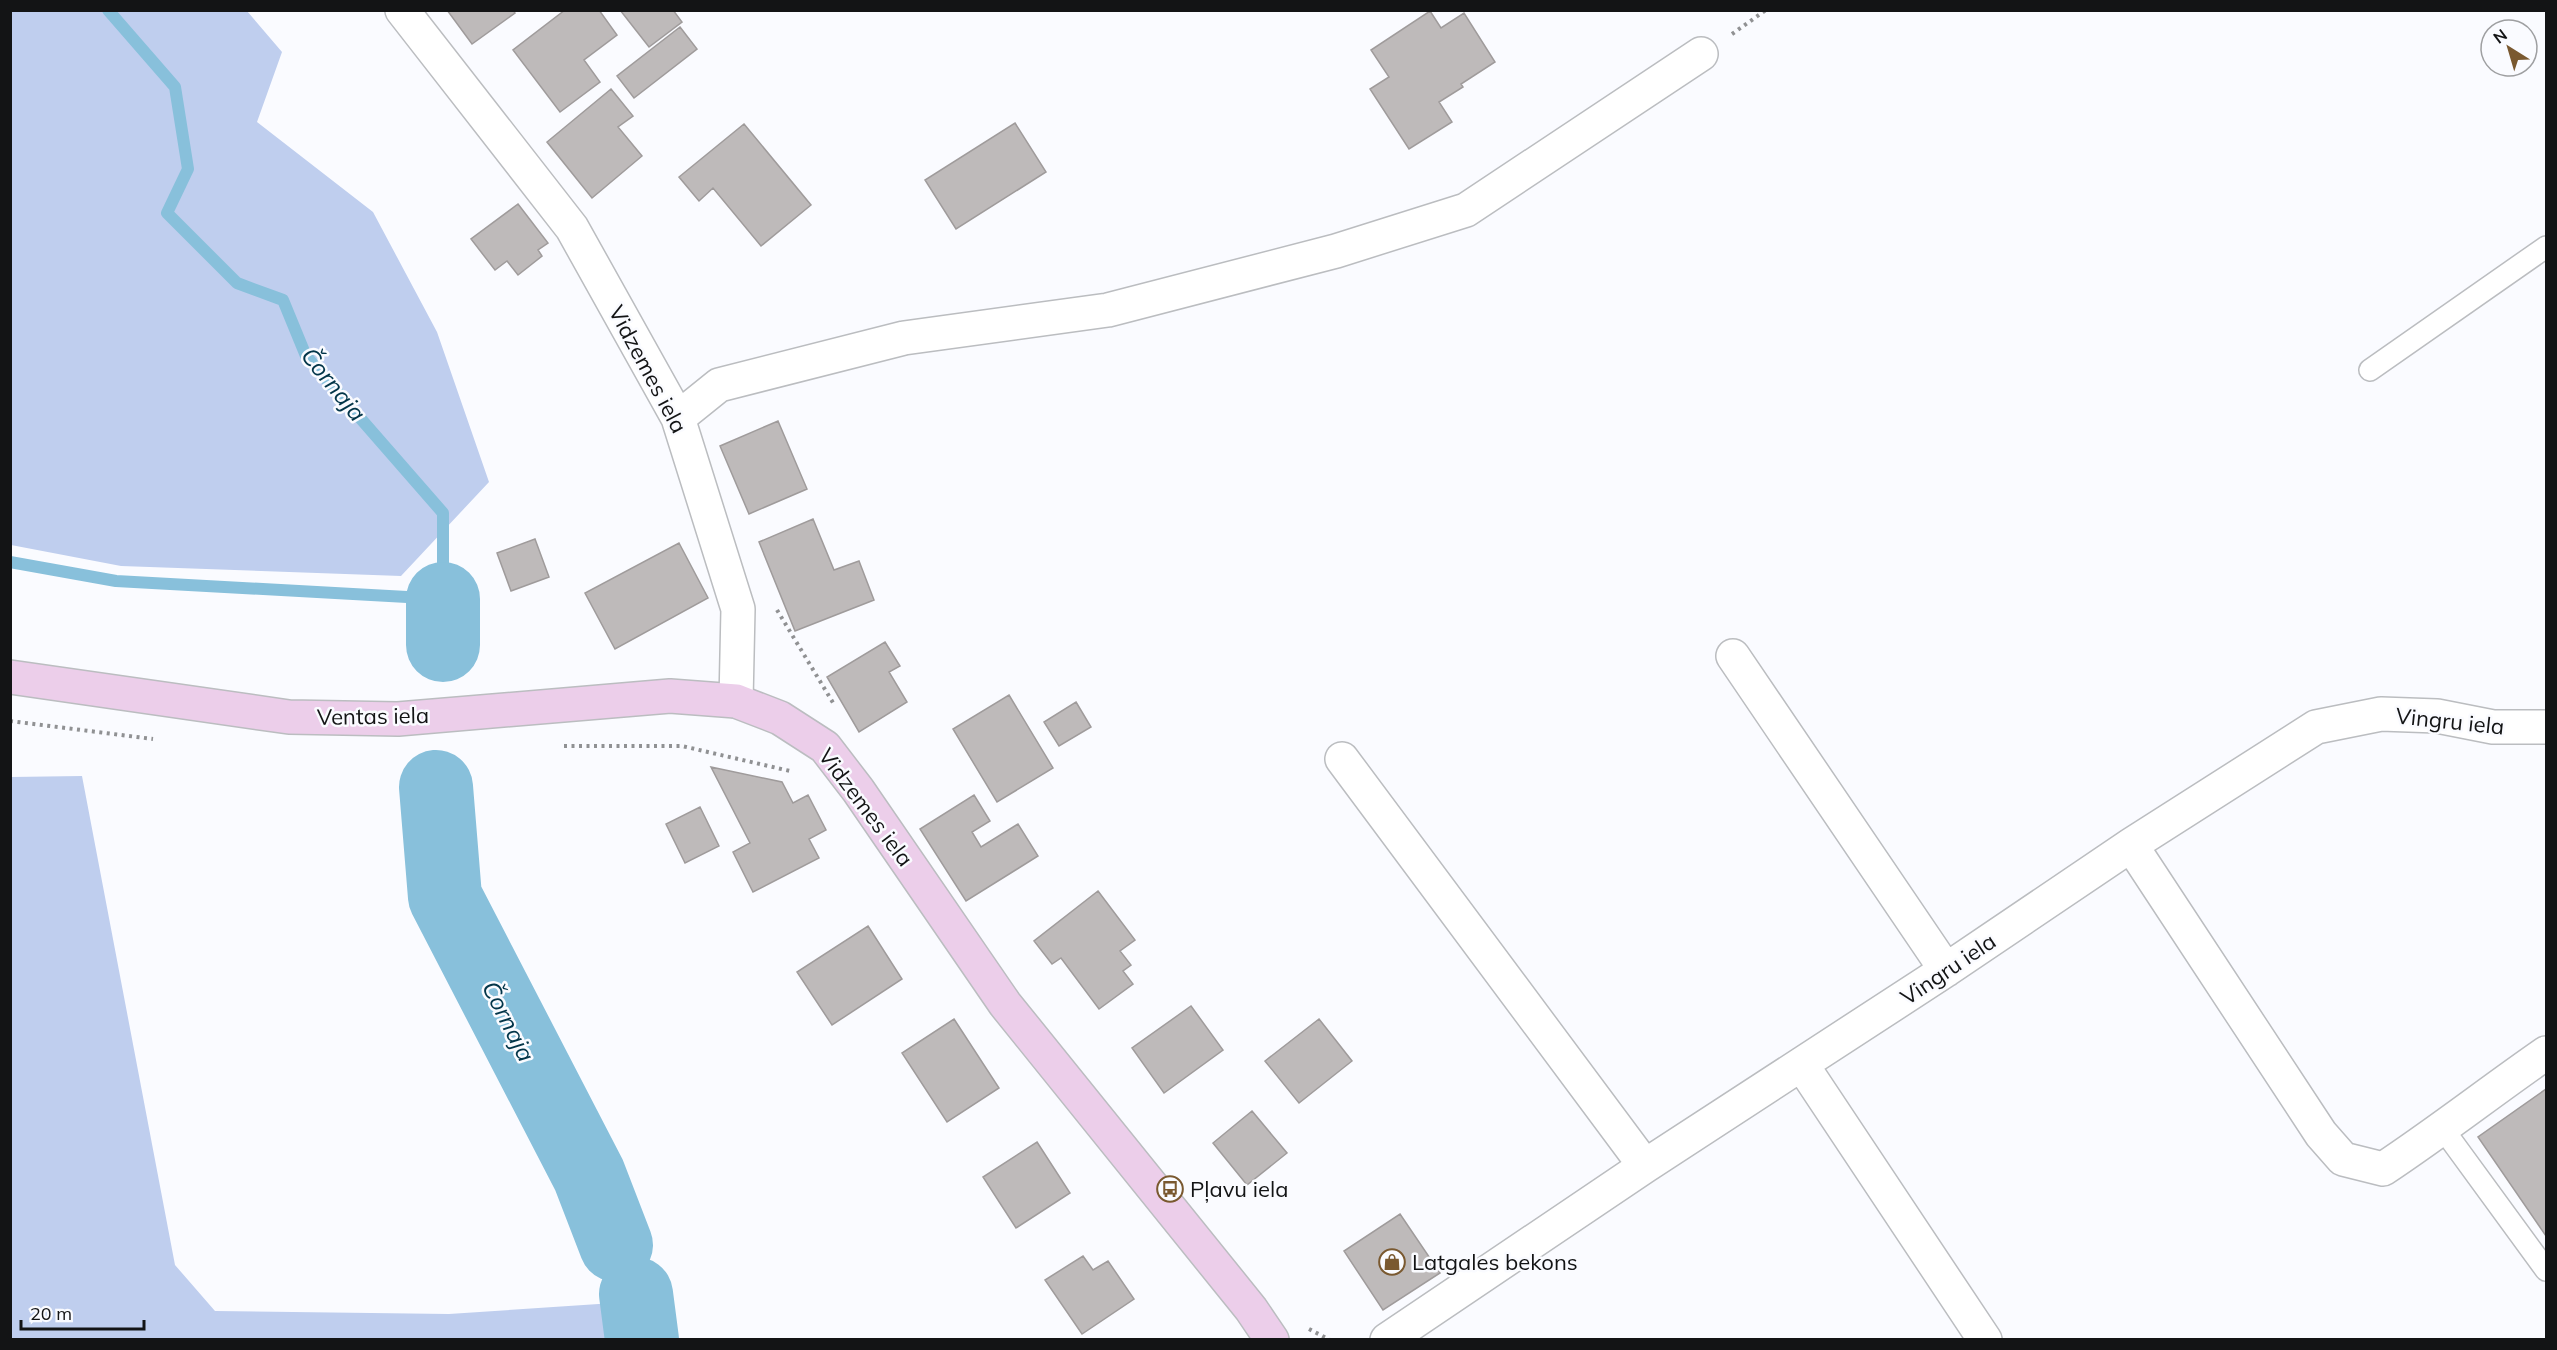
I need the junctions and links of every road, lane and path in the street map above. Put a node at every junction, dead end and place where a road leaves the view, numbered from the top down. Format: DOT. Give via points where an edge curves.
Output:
graph roads {
  1 [pos="402,10"];
  2 [pos="1701,54"];
  3 [pos="2547,247"];
  4 [pos="2370,370"];
  5 [pos="678,418"];
  6 [pos="738,609"];
  7 [pos="1733,656"];
  8 [pos="10,676"];
  9 [pos="736,701"];
  10 [pos="837,710"];
  11 [pos="2547,727"];
  12 [pos="1342,759"];
  13 [pos="2131,846"];
  14 [pos="1946,970"];
  15 [pos="2547,1053"];
  16 [pos="1802,1065"];
  17 [pos="2443,1129"];
  18 [pos="1645,1166"];
  19 [pos="2547,1270"];
  20 [pos="1307,1328"];
  21 [pos="1272,1340"];
  22 [pos="1330,1340"];
  23 [pos="1387,1340"];
  24 [pos="1985,1340"];
  1 -- 5 [label="street, Vidzemes iela" via="572,228"];
  2 -- 5 [label="street" via="1466,210 1336,251 1108,310 904,338 719,385"];
  3 -- 4 [label="lane"];
  5 -- 6 [label="street, Vidzemes iela"];
  6 -- 9 [label="street, Vidzemes iela"];
  6 -- 10 [label="path" via="771,599"];
  7 -- 14 [label="street"];
  8 -- 9 [label="street, Ventas iela" via="289,717 398,719 670,696"];
  9 -- 21 [label="street, Vidzemes iela" via="780,718 825,747 1005,1004"];
  11 -- 13 [label="street, Vingru iela" via="2493,727 2438,716 2381,714 2316,728"];
  12 -- 18 [label="street"];
  13 -- 14 [label="street, Vingru iela"];
  13 -- 17 [label="street" via="2321,1134 2343,1159 2383,1169"];
  14 -- 16 [label="street, Vingru iela"];
  15 -- 17 [label="street"];
  16 -- 18 [label="street, Vingru iela"];
  16 -- 24 [label="street"];
  17 -- 19 [label="lane"];
  18 -- 23 [label="street, Vingru iela"];
  20 -- 22 [label="path"];
}
